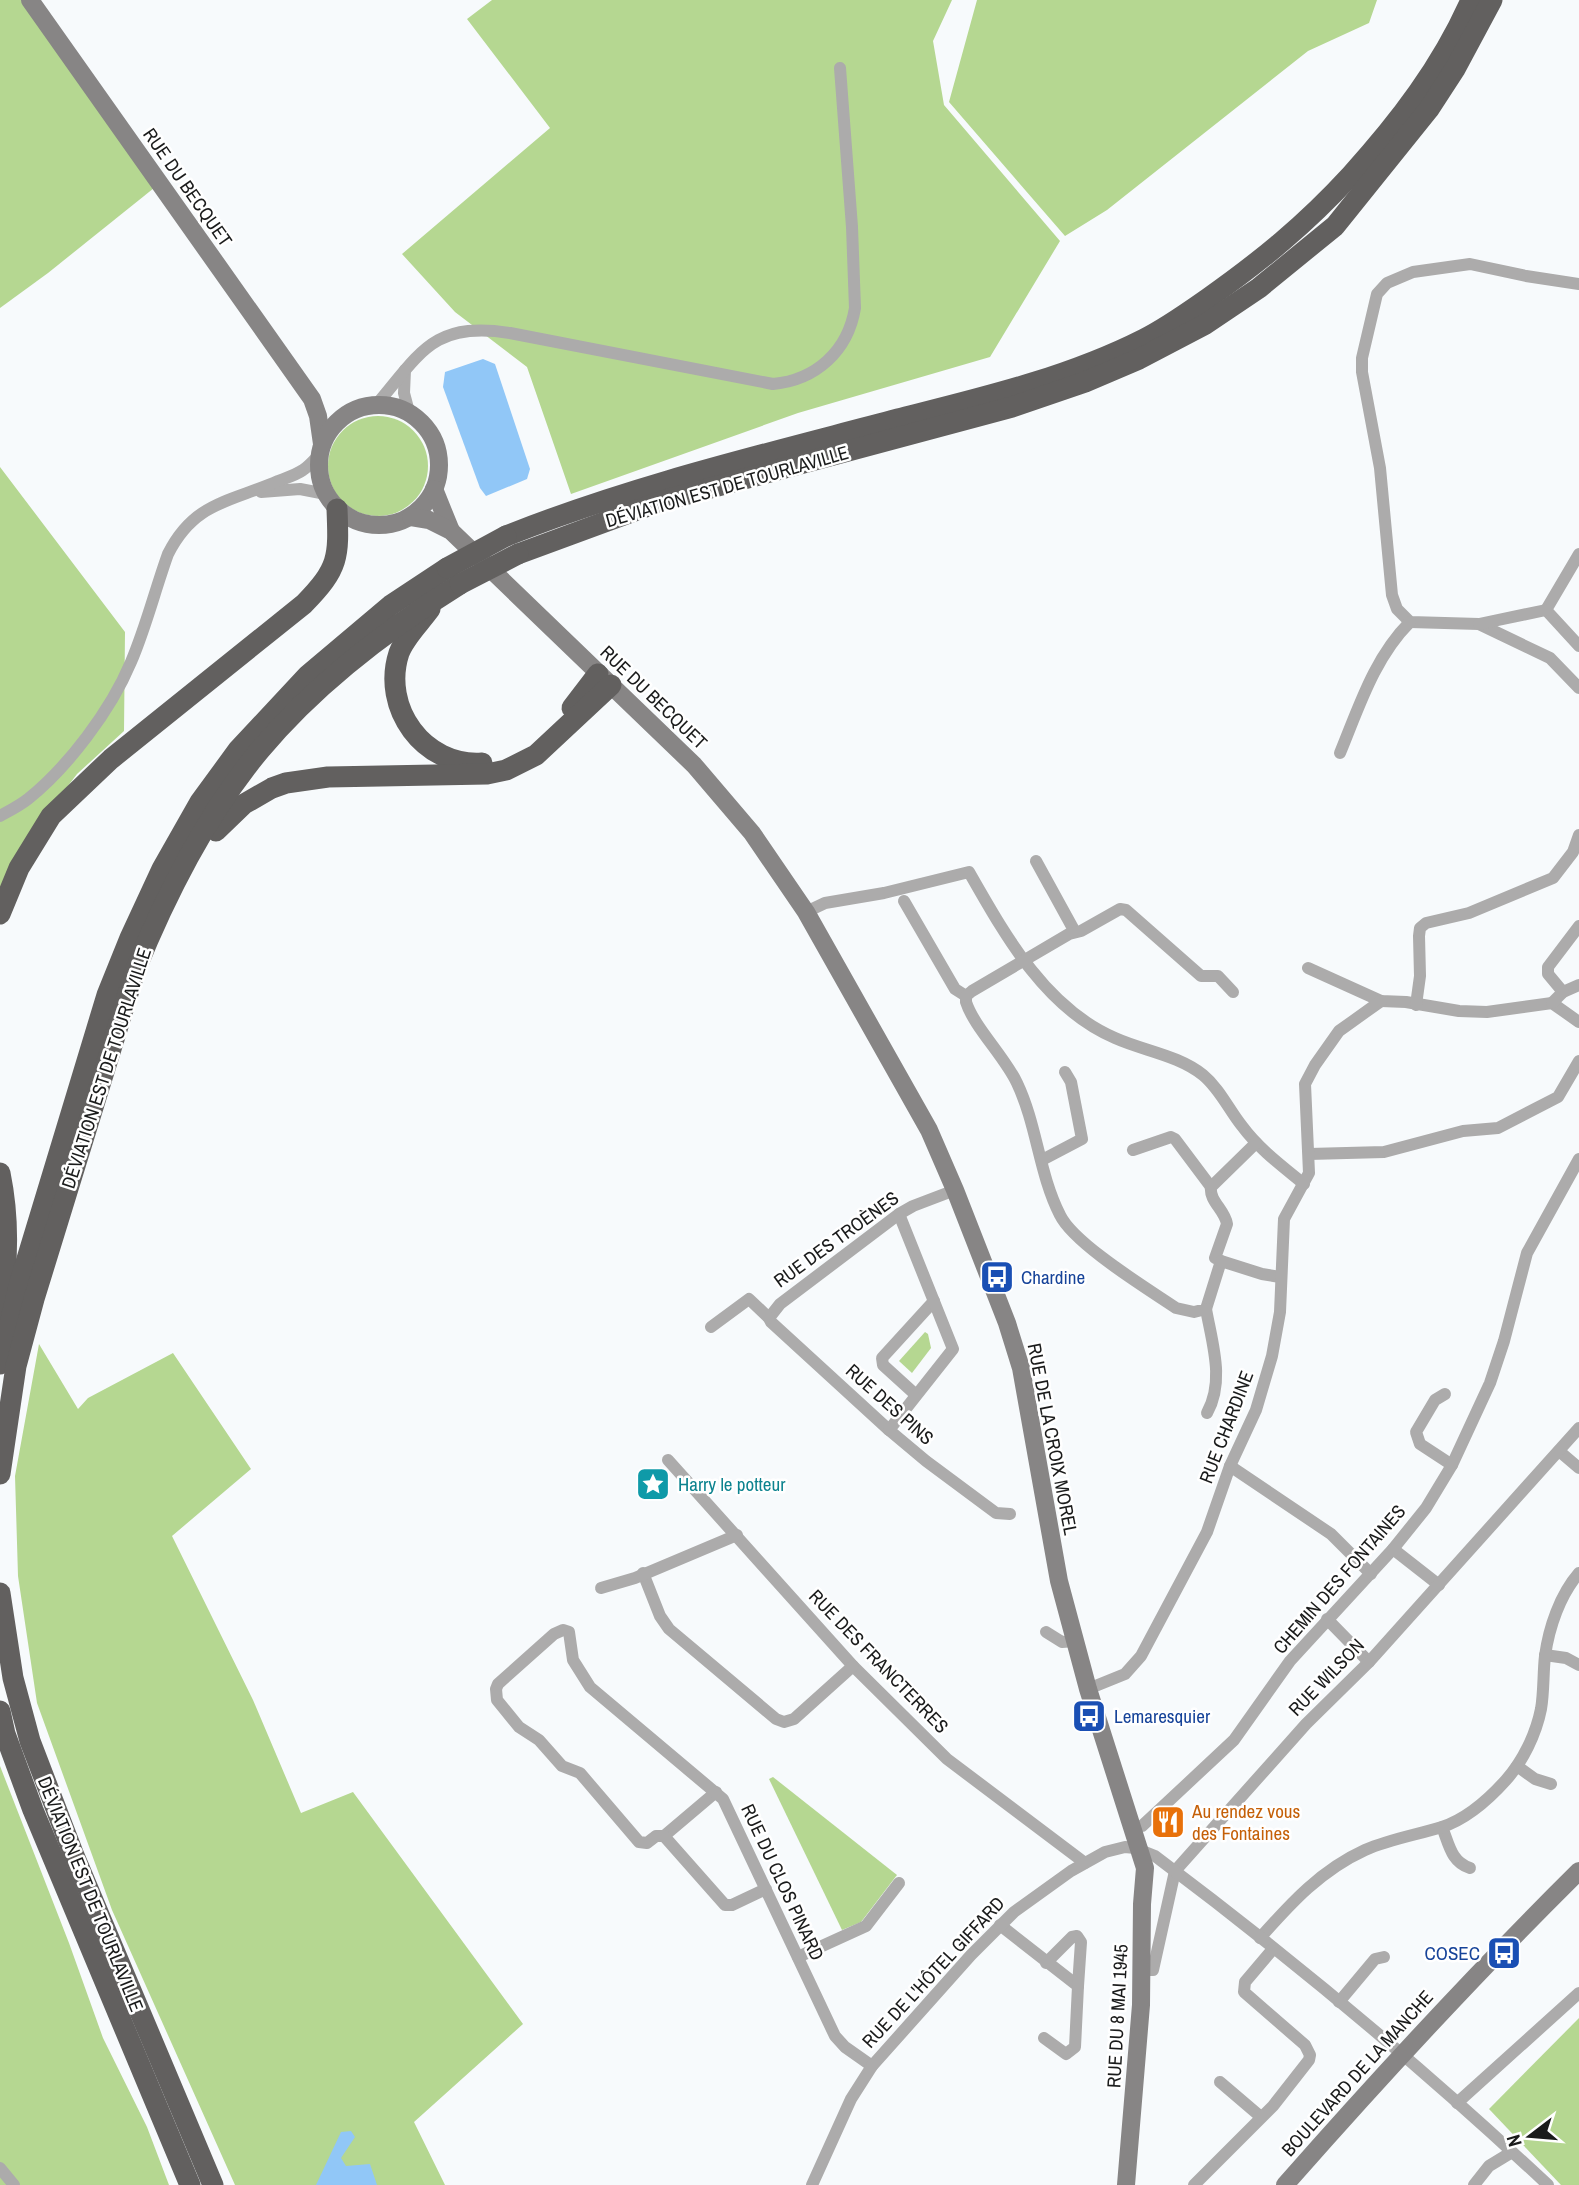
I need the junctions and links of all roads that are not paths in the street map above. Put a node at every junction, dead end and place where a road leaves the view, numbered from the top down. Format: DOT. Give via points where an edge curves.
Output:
graph roads {
  1 [pos="30,0"];
  2 [pos="1471,0"];
  3 [pos="1492,0"];
  4 [pos="840,68"];
  5 [pos="1579,284"];
  6 [pos="405,370"];
  7 [pos="312,399"];
  8 [pos="377,404"];
  9 [pos="409,412"];
  10 [pos="347,414"];
  11 [pos="320,449"];
  12 [pos="434,489"];
  13 [pos="254,492"];
  14 [pos="331,502"];
  15 [pos="411,517"];
  16 [pos="452,531"];
  17 [pos="512,545"];
  18 [pos="1579,554"];
  19 [pos="453,576"];
  20 [pos="440,596"];
  21 [pos="1546,610"];
  22 [pos="1409,622"];
  23 [pos="1479,624"];
  24 [pos="1579,646"];
  25 [pos="605,679"];
  26 [pos="1579,688"];
  27 [pos="1340,753"];
  28 [pos="0,816"];
  29 [pos="1579,835"];
  30 [pos="1037,861"];
  31 [pos="179,872"];
  32 [pos="904,901"];
  33 [pos="806,912"];
  34 [pos="0,914"];
  35 [pos="1579,926"];
  36 [pos="1075,932"];
  37 [pos="1023,960"];
  38 [pos="1308,968"];
  39 [pos="1579,985"];
  40 [pos="1233,992"];
  41 [pos="1563,992"];
  42 [pos="966,996"];
  43 [pos="1381,1001"];
  44 [pos="1552,1003"];
  45 [pos="1416,1005"];
  46 [pos="1579,1022"];
  47 [pos="1579,1062"];
  48 [pos="1065,1072"];
  49 [pos="1256,1143"];
  50 [pos="1133,1150"];
  51 [pos="1309,1154"];
  52 [pos="1579,1159"];
  53 [pos="1042,1160"];
  54 [pos="0,1173"];
  55 [pos="1304,1184"];
  56 [pos="1211,1187"];
  57 [pos="955,1190"];
  58 [pos="898,1214"];
  59 [pos="1222,1261"];
  60 [pos="1280,1277"];
  61 [pos="934,1301"];
  62 [pos="1206,1309"];
  63 [pos="0,1310"];
  64 [pos="769,1318"];
  65 [pos="711,1327"];
  66 [pos="0,1364"];
  67 [pos="1445,1394"];
  68 [pos="916,1395"];
  69 [pos="1207,1413"];
  70 [pos="1579,1428"];
  71 [pos="889,1430"];
  72 [pos="1559,1451"];
  73 [pos="668,1460"];
  74 [pos="1452,1465"];
  75 [pos="1230,1466"];
  76 [pos="1579,1468"];
  77 [pos="0,1474"];
  78 [pos="1010,1514"];
  79 [pos="737,1535"];
  80 [pos="1394,1549"];
  81 [pos="643,1573"];
  82 [pos="1579,1573"];
  83 [pos="1371,1574"];
  84 [pos="1439,1585"];
  85 [pos="601,1588"];
  86 [pos="0,1593"];
  87 [pos="1327,1619"];
  88 [pos="1046,1632"];
  89 [pos="1075,1641"];
  90 [pos="1545,1654"];
  91 [pos="1369,1661"];
  92 [pos="1579,1665"];
  93 [pos="853,1666"];
  94 [pos="1088,1689"];
  95 [pos="0,1711"];
  96 [pos="1517,1766"];
  97 [pos="1551,1784"];
  98 [pos="716,1792"];
  99 [pos="1443,1826"];
  100 [pos="1133,1828"];
  101 [pos="664,1836"];
  102 [pos="1140,1849"];
  103 [pos="1085,1863"];
  104 [pos="1470,1868"];
  105 [pos="1175,1871"];
  106 [pos="1579,1871"];
  107 [pos="899,1883"];
  108 [pos="766,1889"];
  109 [pos="1000,1925"];
  110 [pos="1259,1938"];
  111 [pos="1273,1949"];
  112 [pos="798,1957"];
  113 [pos="1384,1957"];
  114 [pos="1046,1962"];
  115 [pos="1142,1970"];
  116 [pos="1078,1986"];
  117 [pos="1579,1993"];
  118 [pos="1339,2002"];
  119 [pos="1044,2038"];
  120 [pos="1401,2053"];
  121 [pos="872,2066"];
  122 [pos="1220,2082"];
  123 [pos="1457,2103"];
  124 [pos="1261,2117"];
  125 [pos="1513,2152"];
  126 [pos="0,2168"];
  127 [pos="14,2185"];
  128 [pos="190,2185"];
  129 [pos="213,2185"];
  130 [pos="813,2185"];
  131 [pos="1126,2185"];
  132 [pos="1194,2185"];
  133 [pos="1285,2185"];
  134 [pos="1474,2185"];
  135 [pos="1548,2185"];
  1 -- 7 [label="main road, RUE DU BECQUET"];
  2 -- 17 [label="highway, DÉVIATION EST DE TOURLAVILLE" via="1412,102 1314,215 1250,269 1146,339 1000,393 656,483 553,517"];
  3 -- 17 [label="highway, DÉVIATION EST DE TOURLAVILLE" via="1429,109 1335,226 1259,288 1204,325 1107,372 1012,407"];
  4 -- 6 [label="street" via="855,301 853,321 842,343 815,372 774,384 489,330 461,331 438,341 419,352"];
  5 -- 22 [label="street" via="1470,264 1413,272 1387,283 1377,294 1362,372 1380,468 1392,595"];
  6 -- 8 [label="street"];
  6 -- 9 [label="street"];
  7 -- 10 [label="main road"];
  7 -- 11 [label="main road, RUE DU BECQUET"];
  8 -- 9 [label="main road"];
  8 -- 10 [label="main road"];
  9 -- 12 [label="main road" via="431,434 437,448"];
  10 -- 11 [label="main road" via="333,425"];
  11 -- 13 [label="street" via="303,470"];
  11 -- 14 [label="main road" via="319,477"];
  12 -- 15 [label="main road"];
  12 -- 16 [label="main road, RUE DU BECQUET"];
  13 -- 14 [label="street" via="300,489"];
  13 -- 28 [label="street" via="200,513 176,539 131,662 106,707 52,776 27,800"];
  14 -- 15 [label="main road" via="350,519 365,524 381,526"];
  14 -- 34 [label="highway" via="338,551 320,587 111,759 51,816 19,868"];
  15 -- 16 [label="main road, RUE DU BECQUET"];
  16 -- 25 [label="main road, RUE DU BECQUET"];
  17 -- 19 [label="highway, DÉVIATION EST DE TOURLAVILLE, bridge"];
  18 -- 21 [label="street"];
  19 -- 20 [label="highway, DÉVIATION EST DE TOURLAVILLE"];
  19 -- 66 [label="highway, DÉVIATION EST DE TOURLAVILLE" via="391,605 308,675 238,750 200,802 162,869 107,995 20,1282"];
  20 -- 25 [label="highway" via="400,653 395,688 408,727 424,745 472,764 511,759 540,741"];
  20 -- 31 [label="highway, DÉVIATION EST DE TOURLAVILLE" via="357,654 294,713 260,750"];
  21 -- 23 [label="street"];
  21 -- 24 [label="street"];
  22 -- 23 [label="street"];
  22 -- 27 [label="street" via="1375,669"];
  23 -- 26 [label="street" via="1550,658"];
  25 -- 31 [label="highway" via="536,755 506,771 328,777 272,788 232,813"];
  25 -- 33 [label="main road, RUE DU BECQUET" via="694,765 752,833"];
  29 -- 45 [label="street" via="1573,852 1553,878 1469,913 1426,922 1420,928"];
  30 -- 36 [label="street"];
  31 -- 77 [label="highway, DÉVIATION EST DE TOURLAVILLE" via="131,982 42,1273 16,1366"];
  32 -- 42 [label="street" via="955,989"];
  33 -- 37 [label="street" via="825,903 893,892 969,872"];
  33 -- 57 [label="main road, RUE DE LA CROIX MOREL" via="929,1130"];
  35 -- 41 [label="street" via="1548,967 1548,974"];
  36 -- 37 [label="street"];
  36 -- 40 [label="street" via="1126,910 1201,976 1218,976"];
  37 -- 42 [label="street"];
  37 -- 49 [label="street" via="1059,1001 1098,1029 1200,1073"];
  38 -- 43 [label="street"];
  39 -- 41 [label="street"];
  41 -- 44 [label="street"];
  42 -- 53 [label="street" via="967,1007 1020,1087"];
  43 -- 45 [label="street"];
  43 -- 51 [label="street, RUE CHARDINE" via="1339,1031 1305,1084"];
  44 -- 45 [label="street" via="1487,1012"];
  44 -- 46 [label="street"];
  47 -- 51 [label="street" via="1558,1097 1499,1128 1463,1131 1384,1153"];
  48 -- 53 [label="street" via="1082,1139"];
  49 -- 55 [label="street"];
  49 -- 56 [label="street"];
  50 -- 56 [label="street" via="1171,1137"];
  51 -- 55 [label="street, RUE CHARDINE"];
  52 -- 74 [label="street, CHEMIN DES FONTAINES" via="1527,1253 1490,1383"];
  53 -- 62 [label="street" via="1060,1217 1081,1240 1176,1308"];
  54 -- 63 [label="highway" via="6,1254"];
  55 -- 60 [label="street, RUE CHARDINE" via="1284,1219"];
  56 -- 59 [label="street" via="1227,1219 1215,1258"];
  57 -- 58 [label="street, RUE DES TROÈNES"];
  57 -- 89 [label="main road, RUE DE LA CROIX MOREL" via="1021,1368 1054,1557"];
  58 -- 61 [label="street"];
  58 -- 64 [label="street, RUE DES TROÈNES" via="780,1304"];
  59 -- 60 [label="street"];
  59 -- 62 [label="street"];
  60 -- 75 [label="street, RUE CHARDINE" via="1280,1312 1269,1368"];
  61 -- 68 [label="street" via="953,1349"];
  61 -- 68 [label="street" via="882,1358"];
  62 -- 69 [label="street" via="1217,1378"];
  64 -- 65 [label="street, RUE DES PINS" via="750,1299"];
  64 -- 71 [label="street, RUE DES PINS"];
  67 -- 74 [label="street" via="1435,1401 1416,1432 1420,1444"];
  68 -- 71 [label="street"];
  70 -- 72 [label="street, RUE WILSON"];
  71 -- 78 [label="street, RUE DES PINS" via="996,1513"];
  72 -- 76 [label="street"];
  72 -- 84 [label="street, RUE WILSON"];
  73 -- 79 [label="street, RUE DES FRANCTERRES"];
  74 -- 80 [label="street, CHEMIN DES FONTAINES"];
  75 -- 83 [label="street" via="1331,1535"];
  75 -- 94 [label="street, RUE CHARDINE" via="1207,1532 1142,1656 1125,1674"];
  79 -- 81 [label="street"];
  79 -- 93 [label="street, RUE DES FRANCTERRES"];
  80 -- 83 [label="street, CHEMIN DES FONTAINES"];
  80 -- 84 [label="street"];
  81 -- 85 [label="street"];
  81 -- 93 [label="street" via="669,1629 776,1719 794,1719"];
  82 -- 90 [label="street" via="1556,1613"];
  83 -- 87 [label="street, CHEMIN DES FONTAINES"];
  84 -- 91 [label="street, RUE WILSON"];
  86 -- 129 [label="highway, DÉVIATION EST DE TOURLAVILLE" via="13,1678 39,1765"];
  87 -- 91 [label="street"];
  87 -- 100 [label="street, CHEMIN DES FONTAINES" via="1290,1661 1234,1740 1142,1826"];
  88 -- 89 [label="street" via="1062,1642"];
  89 -- 94 [label="main road, RUE DE LA CROIX MOREL"];
  90 -- 92 [label="street"];
  90 -- 96 [label="street" via="1541,1707"];
  91 -- 105 [label="street, RUE WILSON" via="1306,1724"];
  93 -- 103 [label="street, RUE DES FRANCTERRES" via="947,1759"];
  94 -- 100 [label="main road, RUE DE LA CROIX MOREL"];
  95 -- 128 [label="highway, DÉVIATION EST DE TOURLAVILLE" via="37,1821"];
  96 -- 97 [label="street"];
  96 -- 99 [label="street" via="1480,1805"];
  98 -- 101 [label="street"];
  98 -- 101 [label="street, RUE DU CLOS PINARD" via="590,1687 573,1660 569,1632 554,1634 503,1679 496,1689 497,1700 562,1766 580,1773 639,1842"];
  98 -- 108 [label="street, RUE DU CLOS PINARD"];
  99 -- 104 [label="street" via="1455,1859"];
  99 -- 110 [label="street" via="1350,1857 1301,1892"];
  100 -- 102 [label="main road, RUE DE LA CROIX MOREL"];
  101 -- 108 [label="street" via="725,1905"];
  102 -- 103 [label="street, RUE DE L'HÔTEL GIFFARD" via="1115,1849"];
  102 -- 105 [label="street"];
  102 -- 115 [label="main road, RUE DU 8 MAI 1945" via="1145,1868"];
  103 -- 109 [label="street, RUE DE L'HÔTEL GIFFARD"];
  105 -- 110 [label="street"];
  105 -- 115 [label="street, RUE WILSON" via="1153,1970"];
  106 -- 120 [label="main road, BOULEVARD DE LA MANCHE"];
  107 -- 112 [label="street" via="866,1926"];
  108 -- 112 [label="street, RUE DU CLOS PINARD"];
  109 -- 114 [label="street"];
  109 -- 121 [label="street, RUE DE L'HÔTEL GIFFARD"];
  110 -- 111 [label="street"];
  111 -- 118 [label="street"];
  111 -- 124 [label="street" via="1245,1982 1244,1992 1305,2045 1310,2055"];
  112 -- 121 [label="street, RUE DU CLOS PINARD" via="835,2036"];
  113 -- 118 [label="street" via="1375,1959"];
  114 -- 116 [label="street"];
  114 -- 116 [label="street" via="1077,1936 1081,1942"];
  115 -- 131 [label="main road, RUE DU 8 MAI 1945"];
  116 -- 119 [label="street" via="1075,2047 1066,2054"];
  117 -- 123 [label="street"];
  118 -- 120 [label="street"];
  120 -- 123 [label="street"];
  120 -- 133 [label="main road, BOULEVARD DE LA MANCHE"];
  121 -- 130 [label="street, RUE DE L'HÔTEL GIFFARD" via="850,2099"];
  122 -- 124 [label="street"];
  123 -- 125 [label="street"];
  124 -- 132 [label="street"];
  125 -- 134 [label="street" via="1489,2166"];
  125 -- 135 [label="street"];
  126 -- 127 [label="street"];
}
